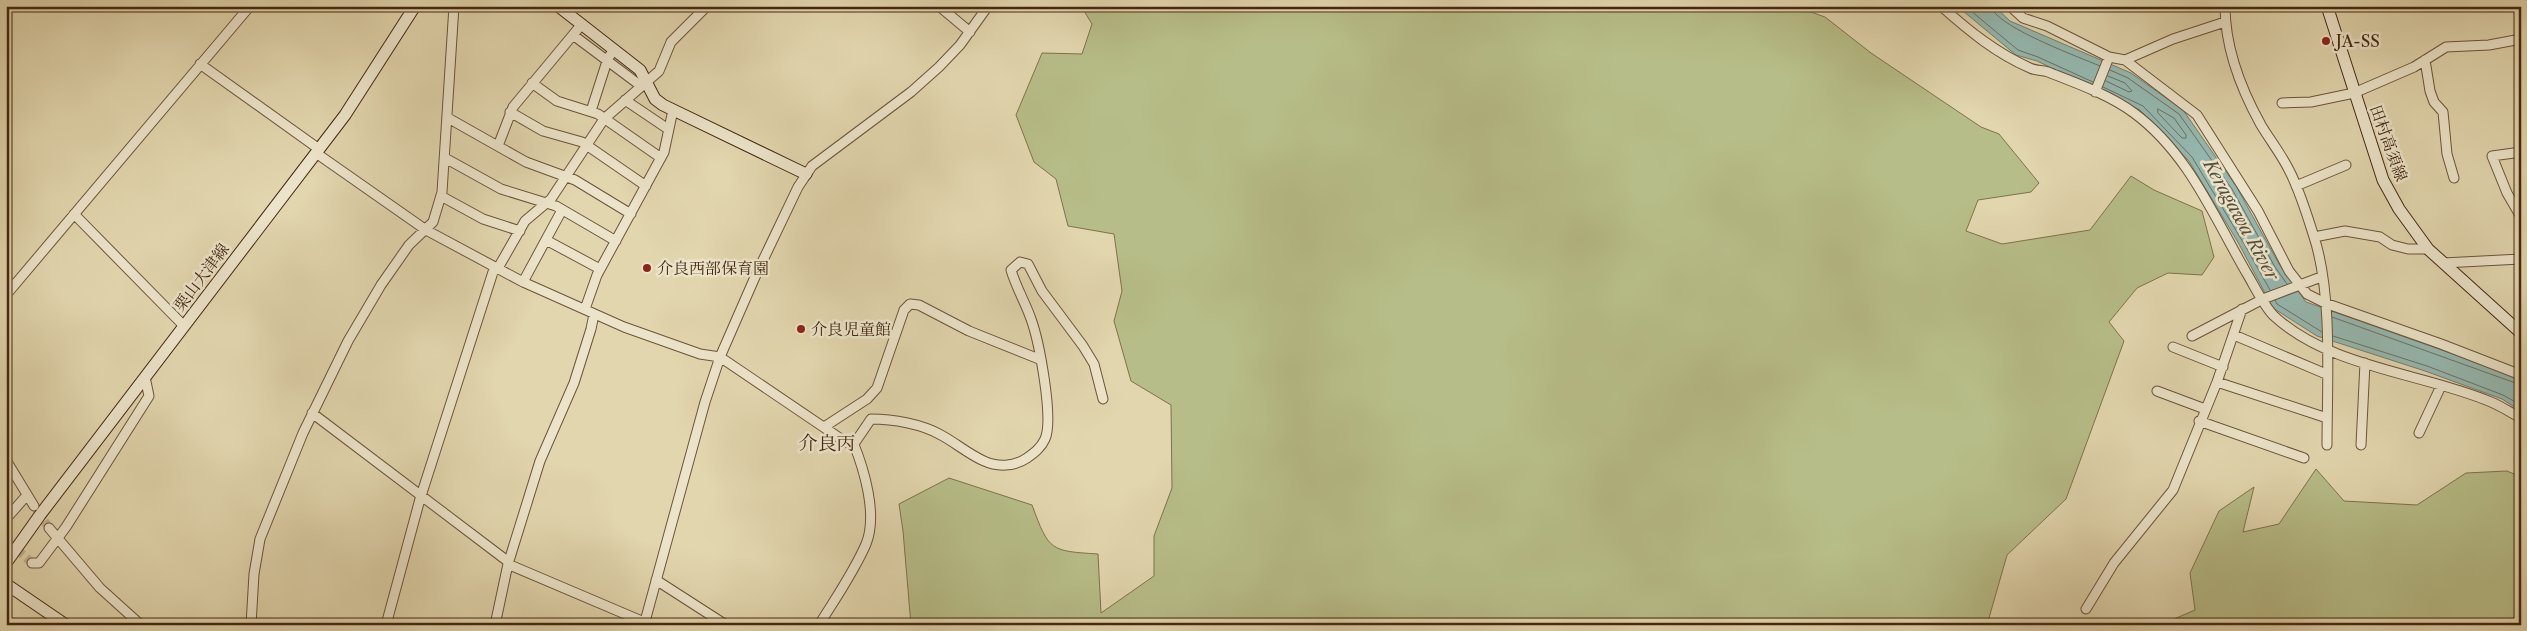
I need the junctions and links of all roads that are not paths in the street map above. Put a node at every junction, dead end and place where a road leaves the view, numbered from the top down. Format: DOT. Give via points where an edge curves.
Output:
graph roads {
  1 [pos="250,6"];
  2 [pos="415,6"];
  3 [pos="454,6"];
  4 [pos="558,6"];
  5 [pos="707,6"];
  6 [pos="939,6"];
  7 [pos="988,6"];
  8 [pos="1941,6"];
  9 [pos="2010,6"];
  10 [pos="2225,6"];
  11 [pos="2326,6"];
  12 [pos="2225,22"];
  13 [pos="582,24"];
  14 [pos="970,32"];
  15 [pos="573,35"];
  16 [pos="2521,39"];
  17 [pos="614,50"];
  18 [pos="2109,59"];
  19 [pos="607,60"];
  20 [pos="2126,60"];
  21 [pos="2425,60"];
  22 [pos="200,64"];
  23 [pos="532,83"];
  24 [pos="644,83"];
  25 [pos="2096,91"];
  26 [pos="2354,92"];
  27 [pos="625,100"];
  28 [pos="2282,103"];
  29 [pos="673,110"];
  30 [pos="591,111"];
  31 [pos="510,112"];
  32 [pos="448,118"];
  33 [pos="604,119"];
  34 [pos="668,128"];
  35 [pos="498,146"];
  36 [pos="587,146"];
  37 [pos="317,151"];
  38 [pos="2521,152"];
  39 [pos="445,158"];
  40 [pos="661,158"];
  41 [pos="2346,165"];
  42 [pos="806,174"];
  43 [pos="568,176"];
  44 [pos="2454,178"];
  45 [pos="646,186"];
  46 [pos="2296,186"];
  47 [pos="441,196"];
  48 [pos="546,203"];
  49 [pos="562,210"];
  50 [pos="74,214"];
  51 [pos="630,214"];
  52 [pos="2521,217"];
  53 [pos="426,230"];
  54 [pos="520,231"];
  55 [pos="2314,237"];
  56 [pos="546,240"];
  57 [pos="616,241"];
  58 [pos="2428,249"];
  59 [pos="2521,259"];
  60 [pos="2443,263"];
  61 [pos="498,268"];
  62 [pos="600,269"];
  63 [pos="2321,277"];
  64 [pos="523,282"];
  65 [pos="2298,284"];
  66 [pos="6,295"];
  67 [pos="2264,298"];
  68 [pos="2325,305"];
  69 [pos="585,309"];
  70 [pos="2242,309"];
  71 [pos="594,314"];
  72 [pos="184,326"];
  73 [pos="2521,333"];
  74 [pos="2234,335"];
  75 [pos="2192,336"];
  76 [pos="2326,345"];
  77 [pos="2173,346"];
  78 [pos="720,357"];
  79 [pos="1039,359"];
  80 [pos="2365,362"];
  81 [pos="2222,367"];
  82 [pos="2326,374"];
  83 [pos="2521,375"];
  84 [pos="145,377"];
  85 [pos="2218,382"];
  86 [pos="2441,386"];
  87 [pos="2157,391"];
  88 [pos="1103,400"];
  89 [pos="2205,409"];
  90 [pos="312,413"];
  91 [pos="2327,418"];
  92 [pos="2521,418"];
  93 [pos="2200,422"];
  94 [pos="824,427"];
  95 [pos="2419,434"];
  96 [pos="853,442"];
  97 [pos="2327,445"];
  98 [pos="2361,445"];
  99 [pos="2304,458"];
  100 [pos="6,460"];
  101 [pos="27,495"];
  102 [pos="421,496"];
  103 [pos="34,506"];
  104 [pos="6,519"];
  105 [pos="49,528"];
  106 [pos="58,538"];
  107 [pos="6,563"];
  108 [pos="32,563"];
  109 [pos="508,564"];
  110 [pos="656,580"];
  111 [pos="6,584"];
  112 [pos="2086,609"];
  113 [pos="644,624"];
  114 [pos="66,625"];
  115 [pos="141,625"];
  116 [pos="251,625"];
  117 [pos="386,625"];
  118 [pos="494,625"];
  119 [pos="726,625"];
  120 [pos="819,625"];
  1 -- 22 [label="street"];
  2 -- 37 [label="main road, 栗山大津線" via="345,115"];
  3 -- 32 [label="street"];
  4 -- 13 [label="main road"];
  5 -- 24 [label="street" via="671,42 659,71"];
  6 -- 14 [label="street"];
  7 -- 14 [label="street"];
  8 -- 25 [label="street" via="2003,56 2033,70 2046,71"];
  9 -- 18 [label="street" via="2023,18 2046,26"];
  10 -- 12 [label="street"];
  11 -- 26 [label="main road, 田村高須線"];
  12 -- 20 [label="street" via="2173,39"];
  12 -- 46 [label="street" via="2241,82"];
  13 -- 15 [label="street"];
  13 -- 17 [label="main road"];
  14 -- 42 [label="street" via="911,92 828,153"];
  15 -- 19 [label="street"];
  15 -- 23 [label="street"];
  16 -- 21 [label="street" via="2489,45 2446,47"];
  17 -- 19 [label="street"];
  17 -- 24 [label="main road" via="640,70"];
  18 -- 20 [label="street"];
  18 -- 25 [label="street"];
  19 -- 24 [label="street"];
  19 -- 30 [label="street"];
  20 -- 65 [label="street" via="2197,115 2258,211"];
  21 -- 26 [label="street"];
  21 -- 44 [label="street" via="2430,91 2443,112 2447,154"];
  22 -- 37 [label="street"];
  22 -- 50 [label="street"];
  23 -- 30 [label="street" via="557,101"];
  23 -- 31 [label="street"];
  24 -- 27 [label="street"];
  24 -- 29 [label="main road" via="655,99"];
  25 -- 67 [label="street" via="2133,111 2156,131 2190,171"];
  26 -- 28 [label="street" via="2311,102"];
  26 -- 58 [label="main road, 田村高須線" via="2383,180 2398,209"];
  27 -- 33 [label="street"];
  27 -- 34 [label="street"];
  29 -- 34 [label="street"];
  29 -- 42 [label="main road"];
  30 -- 33 [label="street"];
  31 -- 35 [label="street"];
  31 -- 36 [label="street" via="543,131"];
  32 -- 35 [label="street"];
  32 -- 39 [label="street"];
  33 -- 36 [label="street"];
  33 -- 40 [label="street"];
  34 -- 40 [label="street"];
  35 -- 43 [label="street" via="526,162"];
  36 -- 43 [label="street"];
  36 -- 45 [label="street"];
  37 -- 53 [label="street"];
  37 -- 72 [label="main road, 栗山大津線"];
  38 -- 52 [label="street" via="2492,156"];
  39 -- 47 [label="street"];
  39 -- 48 [label="street" via="501,189"];
  40 -- 45 [label="street"];
  41 -- 46 [label="street"];
  42 -- 78 [label="street" via="754,277"];
  43 -- 48 [label="street"];
  43 -- 51 [label="street"];
  45 -- 51 [label="street"];
  46 -- 55 [label="street"];
  47 -- 53 [label="street" via="433,222"];
  47 -- 54 [label="street" via="483,219"];
  48 -- 49 [label="street"];
  48 -- 54 [label="street" via="525,221"];
  49 -- 56 [label="street"];
  49 -- 57 [label="street"];
  50 -- 66 [label="street"];
  50 -- 72 [label="street"];
  51 -- 57 [label="street"];
  53 -- 61 [label="street"];
  53 -- 90 [label="street" via="409,246 381,285"];
  54 -- 61 [label="street"];
  55 -- 58 [label="street" via="2345,231 2380,238 2408,249"];
  55 -- 63 [label="street"];
  56 -- 62 [label="street"];
  56 -- 64 [label="street"];
  57 -- 62 [label="street"];
  58 -- 60 [label="main road, 田村高須線"];
  59 -- 60 [label="street"];
  60 -- 73 [label="main road, 田村高須線"];
  61 -- 64 [label="street"];
  61 -- 102 [label="street" via="493,272"];
  62 -- 69 [label="street"];
  63 -- 65 [label="street"];
  63 -- 68 [label="street"];
  64 -- 69 [label="street"];
  65 -- 67 [label="street"];
  65 -- 68 [label="street"];
  67 -- 70 [label="street"];
  67 -- 76 [label="street" via="2274,316 2308,339"];
  68 -- 76 [label="street"];
  68 -- 83 [label="street"];
  69 -- 71 [label="street"];
  70 -- 74 [label="street"];
  70 -- 75 [label="street"];
  71 -- 78 [label="street" via="692,351"];
  71 -- 109 [label="street" via="583,358 540,461"];
  72 -- 84 [label="main road, 栗山大津線"];
  74 -- 81 [label="street"];
  74 -- 82 [label="street"];
  76 -- 80 [label="street" via="2344,357"];
  76 -- 82 [label="street"];
  77 -- 81 [label="street"];
  78 -- 94 [label="street"];
  78 -- 110 [label="street"];
  79 -- 88 [label="street" via="1031,320 1011,270 1020,262 1028,264 1057,313 1094,364"];
  79 -- 94 [label="street" via="968,331 919,305 910,304 904,310 877,388 867,399"];
  79 -- 96 [label="street" via="1048,427 1038,450 1022,462 1001,466 986,462 940,434 884,419 871,419"];
  80 -- 86 [label="street"];
  80 -- 98 [label="street"];
  81 -- 85 [label="street"];
  82 -- 91 [label="street"];
  84 -- 106 [label="street" via="149,396"];
  84 -- 107 [label="main road, 栗山大津線"];
  85 -- 89 [label="street"];
  85 -- 91 [label="street"];
  86 -- 92 [label="street" via="2491,402"];
  86 -- 95 [label="street"];
  87 -- 89 [label="street"];
  89 -- 93 [label="street"];
  90 -- 102 [label="street"];
  90 -- 116 [label="street" via="260,539"];
  91 -- 97 [label="street"];
  93 -- 99 [label="street"];
  93 -- 112 [label="street" via="2173,490 2114,563"];
  94 -- 96 [label="street" via="846,443"];
  96 -- 120 [label="street" via="868,494 870,523 867,542"];
  100 -- 101 [label="street"];
  101 -- 103 [label="street"];
  101 -- 104 [label="street"];
  102 -- 109 [label="street"];
  102 -- 117 [label="street"];
  105 -- 106 [label="street"];
  106 -- 108 [label="street" via="39,563"];
  106 -- 115 [label="street" via="100,588"];
  109 -- 113 [label="street"];
  109 -- 118 [label="street"];
  110 -- 113 [label="street"];
  110 -- 119 [label="street"];
  111 -- 114 [label="main road"];
}
